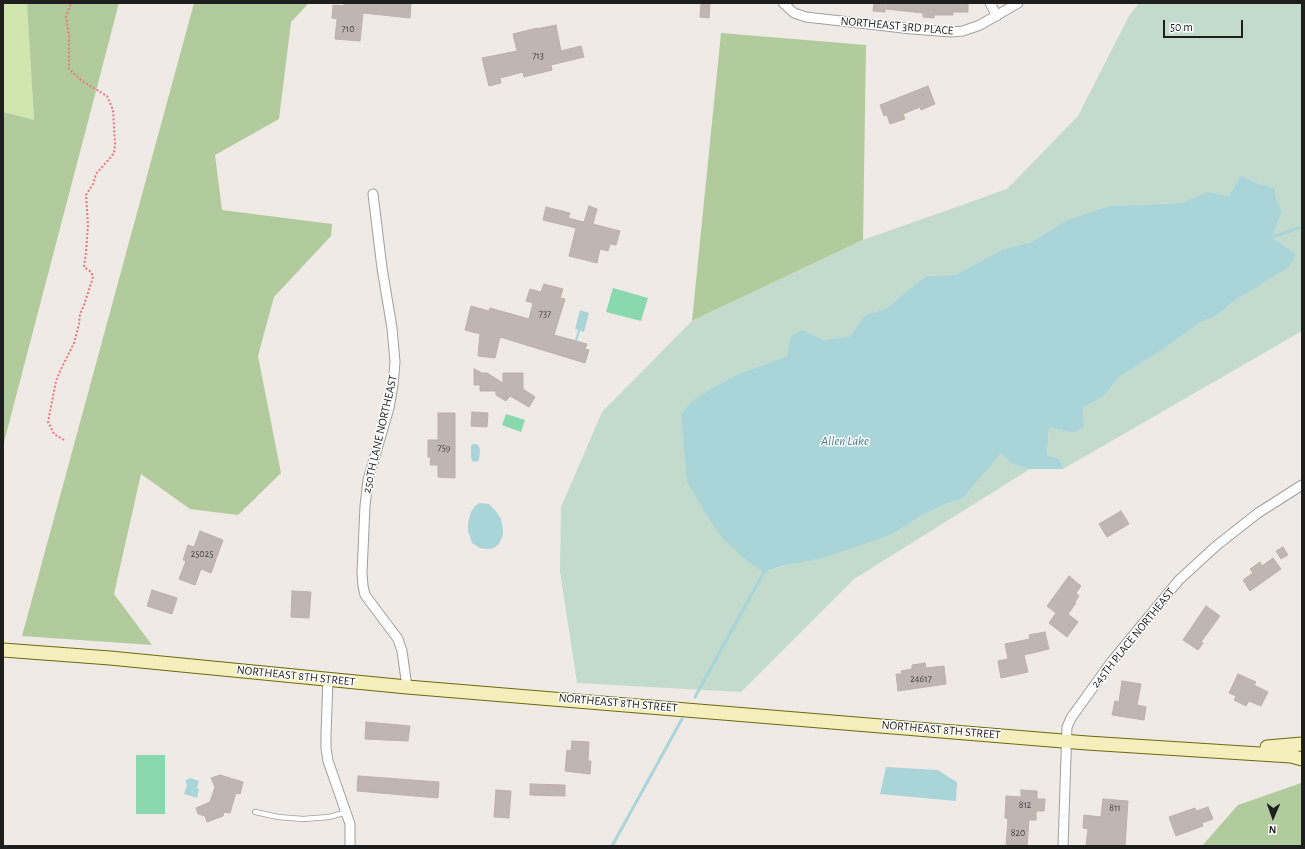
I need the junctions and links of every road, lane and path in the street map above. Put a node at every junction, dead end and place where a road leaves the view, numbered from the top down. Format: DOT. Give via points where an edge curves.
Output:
graph roads {
  1 [pos="71,3"];
  2 [pos="783,3"];
  3 [pos="990,3"];
  4 [pos="1018,3"];
  5 [pos="997,16"];
  6 [pos="373,194"];
  7 [pos="64,440"];
  8 [pos="1302,485"];
  9 [pos="3,650"];
  10 [pos="328,679"];
  11 [pos="407,687"];
  12 [pos="1067,741"];
  13 [pos="1302,744"];
  14 [pos="1234,752"];
  15 [pos="1302,759"];
  16 [pos="256,812"];
  17 [pos="347,812"];
  18 [pos="350,846"];
  19 [pos="1063,846"];
  1 -- 7 [label="path" via="66,17 69,68 82,81 108,96 113,110 115,144 114,153 96,174 86,194 88,225 84,267 93,277 80,314 74,343 56,381 48,422 54,434"];
  2 -- 5 [label="street, NORTHEAST 3RD PLACE" via="806,17 951,32 963,31"];
  3 -- 5 [label="street"];
  4 -- 5 [label="street, NORTHEAST 3RD PLACE"];
  6 -- 11 [label="street, 250TH LANE NORTHEAST" via="395,362 389,408 368,480 362,573 365,595 398,639"];
  8 -- 12 [label="street, 245TH PLACE NORTHEAST" via="1216,546 1179,580 1112,661 1071,718 1067,727"];
  9 -- 10 [label="street, NORTHEAST 8TH STREET"];
  10 -- 11 [label="street, NORTHEAST 8TH STREET"];
  10 -- 17 [label="street" via="326,748"];
  11 -- 12 [label="street, NORTHEAST 8TH STREET"];
  12 -- 14 [label="street, NORTHEAST 8TH STREET"];
  12 -- 19 [label="street, 245TH PLACE NORTHEAST"];
  13 -- 14 [label="street, NORTHEAST 8TH STREET" via="1246,748"];
  14 -- 15 [label="street, NORTHEAST 8TH STREET"];
  16 -- 17 [label="lane" via="303,819 329,817"];
  17 -- 18 [label="street"];
}
